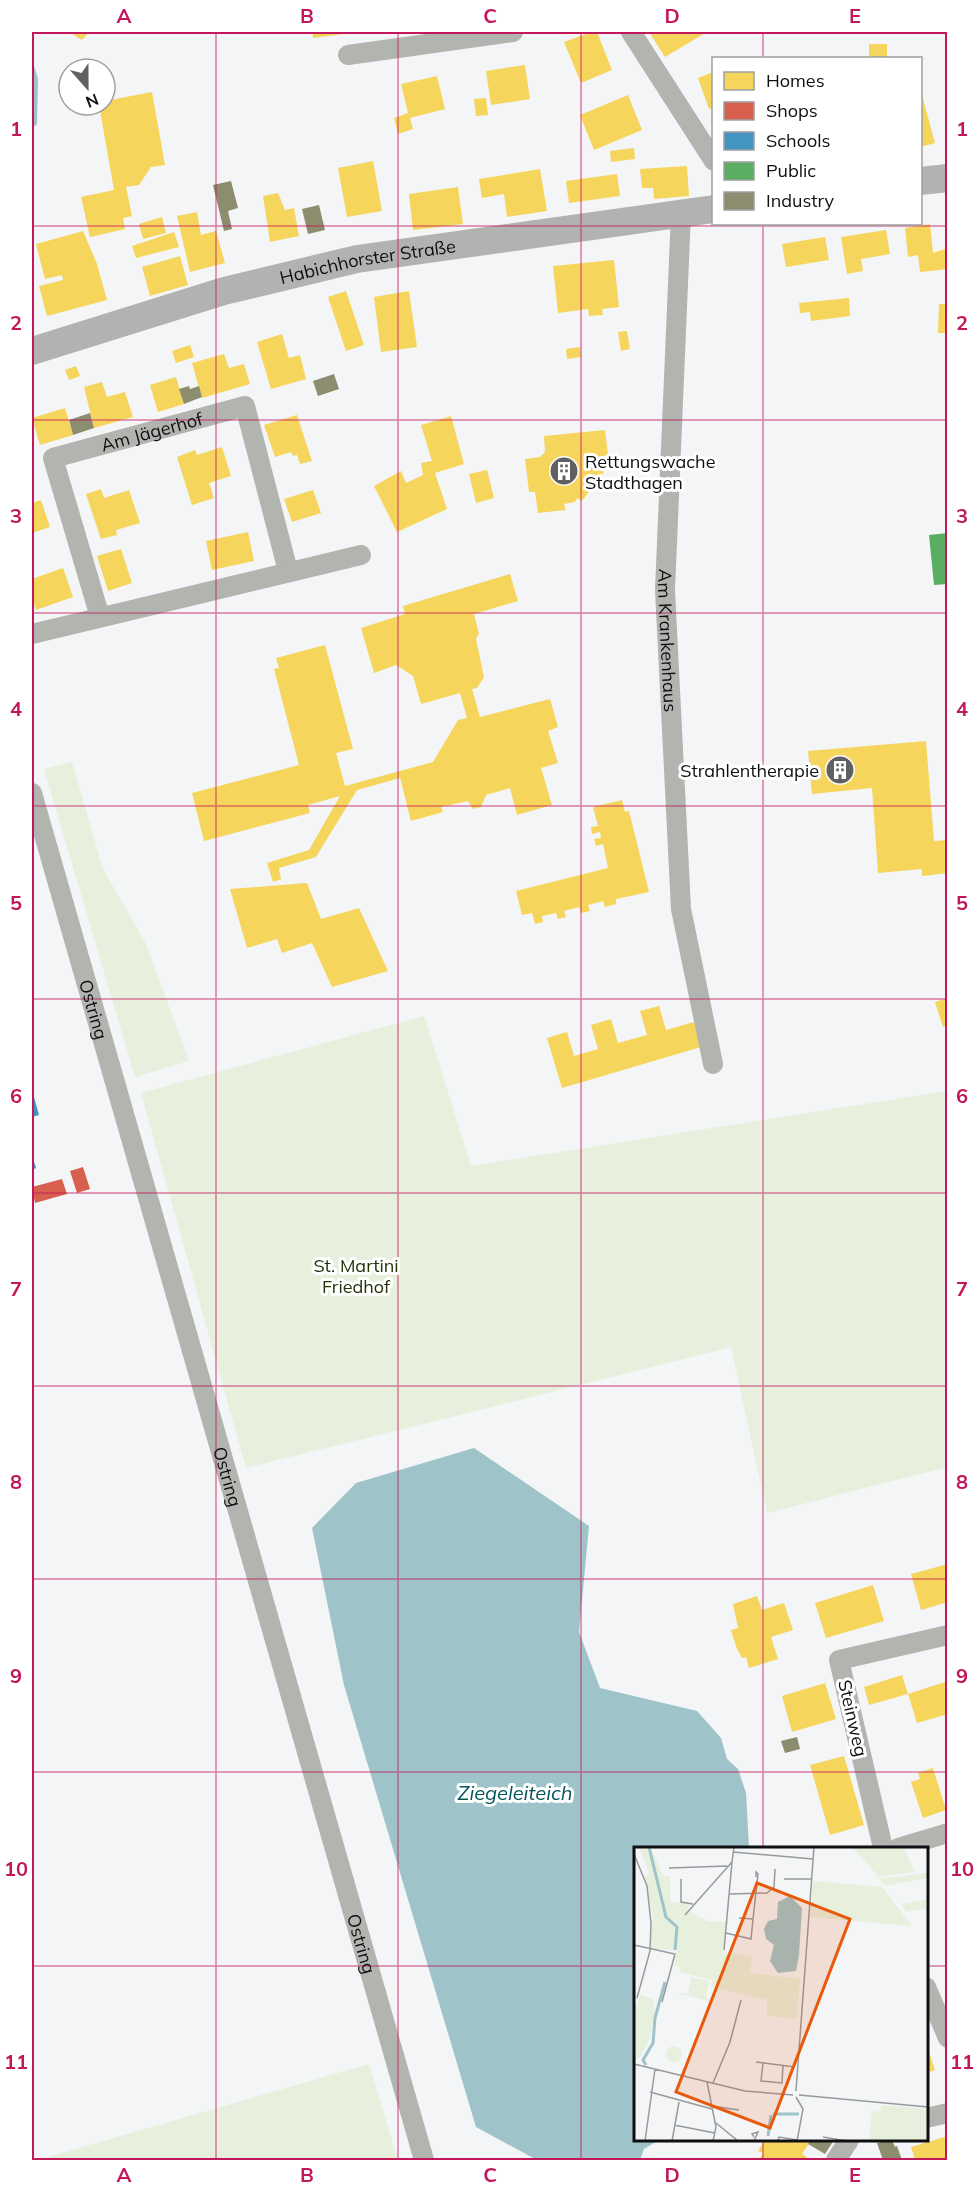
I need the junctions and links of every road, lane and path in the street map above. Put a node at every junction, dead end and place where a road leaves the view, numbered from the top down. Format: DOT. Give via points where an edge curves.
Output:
graph roads {
  1 [pos="513,32"];
  2 [pos="632,32"];
  3 [pos="348,55"];
  4 [pos="712,158"];
  5 [pos="948,178"];
  6 [pos="922,181"];
  7 [pos="712,209"];
  8 [pos="681,213"];
  9 [pos="32,351"];
  10 [pos="361,555"];
  11 [pos="288,572"];
  12 [pos="100,617"];
  13 [pos="32,634"];
  14 [pos="32,793"];
  15 [pos="714,1064"];
  16 [pos="948,1635"];
  17 [pos="948,1833"];
  18 [pos="883,1847"];
  19 [pos="901,1847"];
  20 [pos="928,1989"];
  21 [pos="948,2038"];
  22 [pos="948,2113"];
  23 [pos="928,2118"];
  24 [pos="848,2141"];
  25 [pos="424,2160"];
  26 [pos="836,2160"];
  1 -- 3 [label="street"];
  2 -- 4 [label="street"];
  5 -- 6 [label="main road"];
  7 -- 8 [label="main road, Habichhorster Straße"];
  8 -- 9 [label="main road, Habichhorster Straße" via="326,266 224,291"];
  8 -- 15 [label="street, Am Krankenhaus" via="665,590 682,916"];
  10 -- 11 [label="street"];
  11 -- 12 [label="street"];
  11 -- 12 [label="street, Am Jägerhof" via="245,406 53,458"];
  12 -- 13 [label="street"];
  14 -- 25 [label="street, Ostring"];
  16 -- 18 [label="street, Steinweg" via="839,1660"];
  17 -- 19 [label="street"];
  20 -- 21 [label="street"];
  22 -- 23 [label="street"];
  24 -- 26 [label="street"];
}
